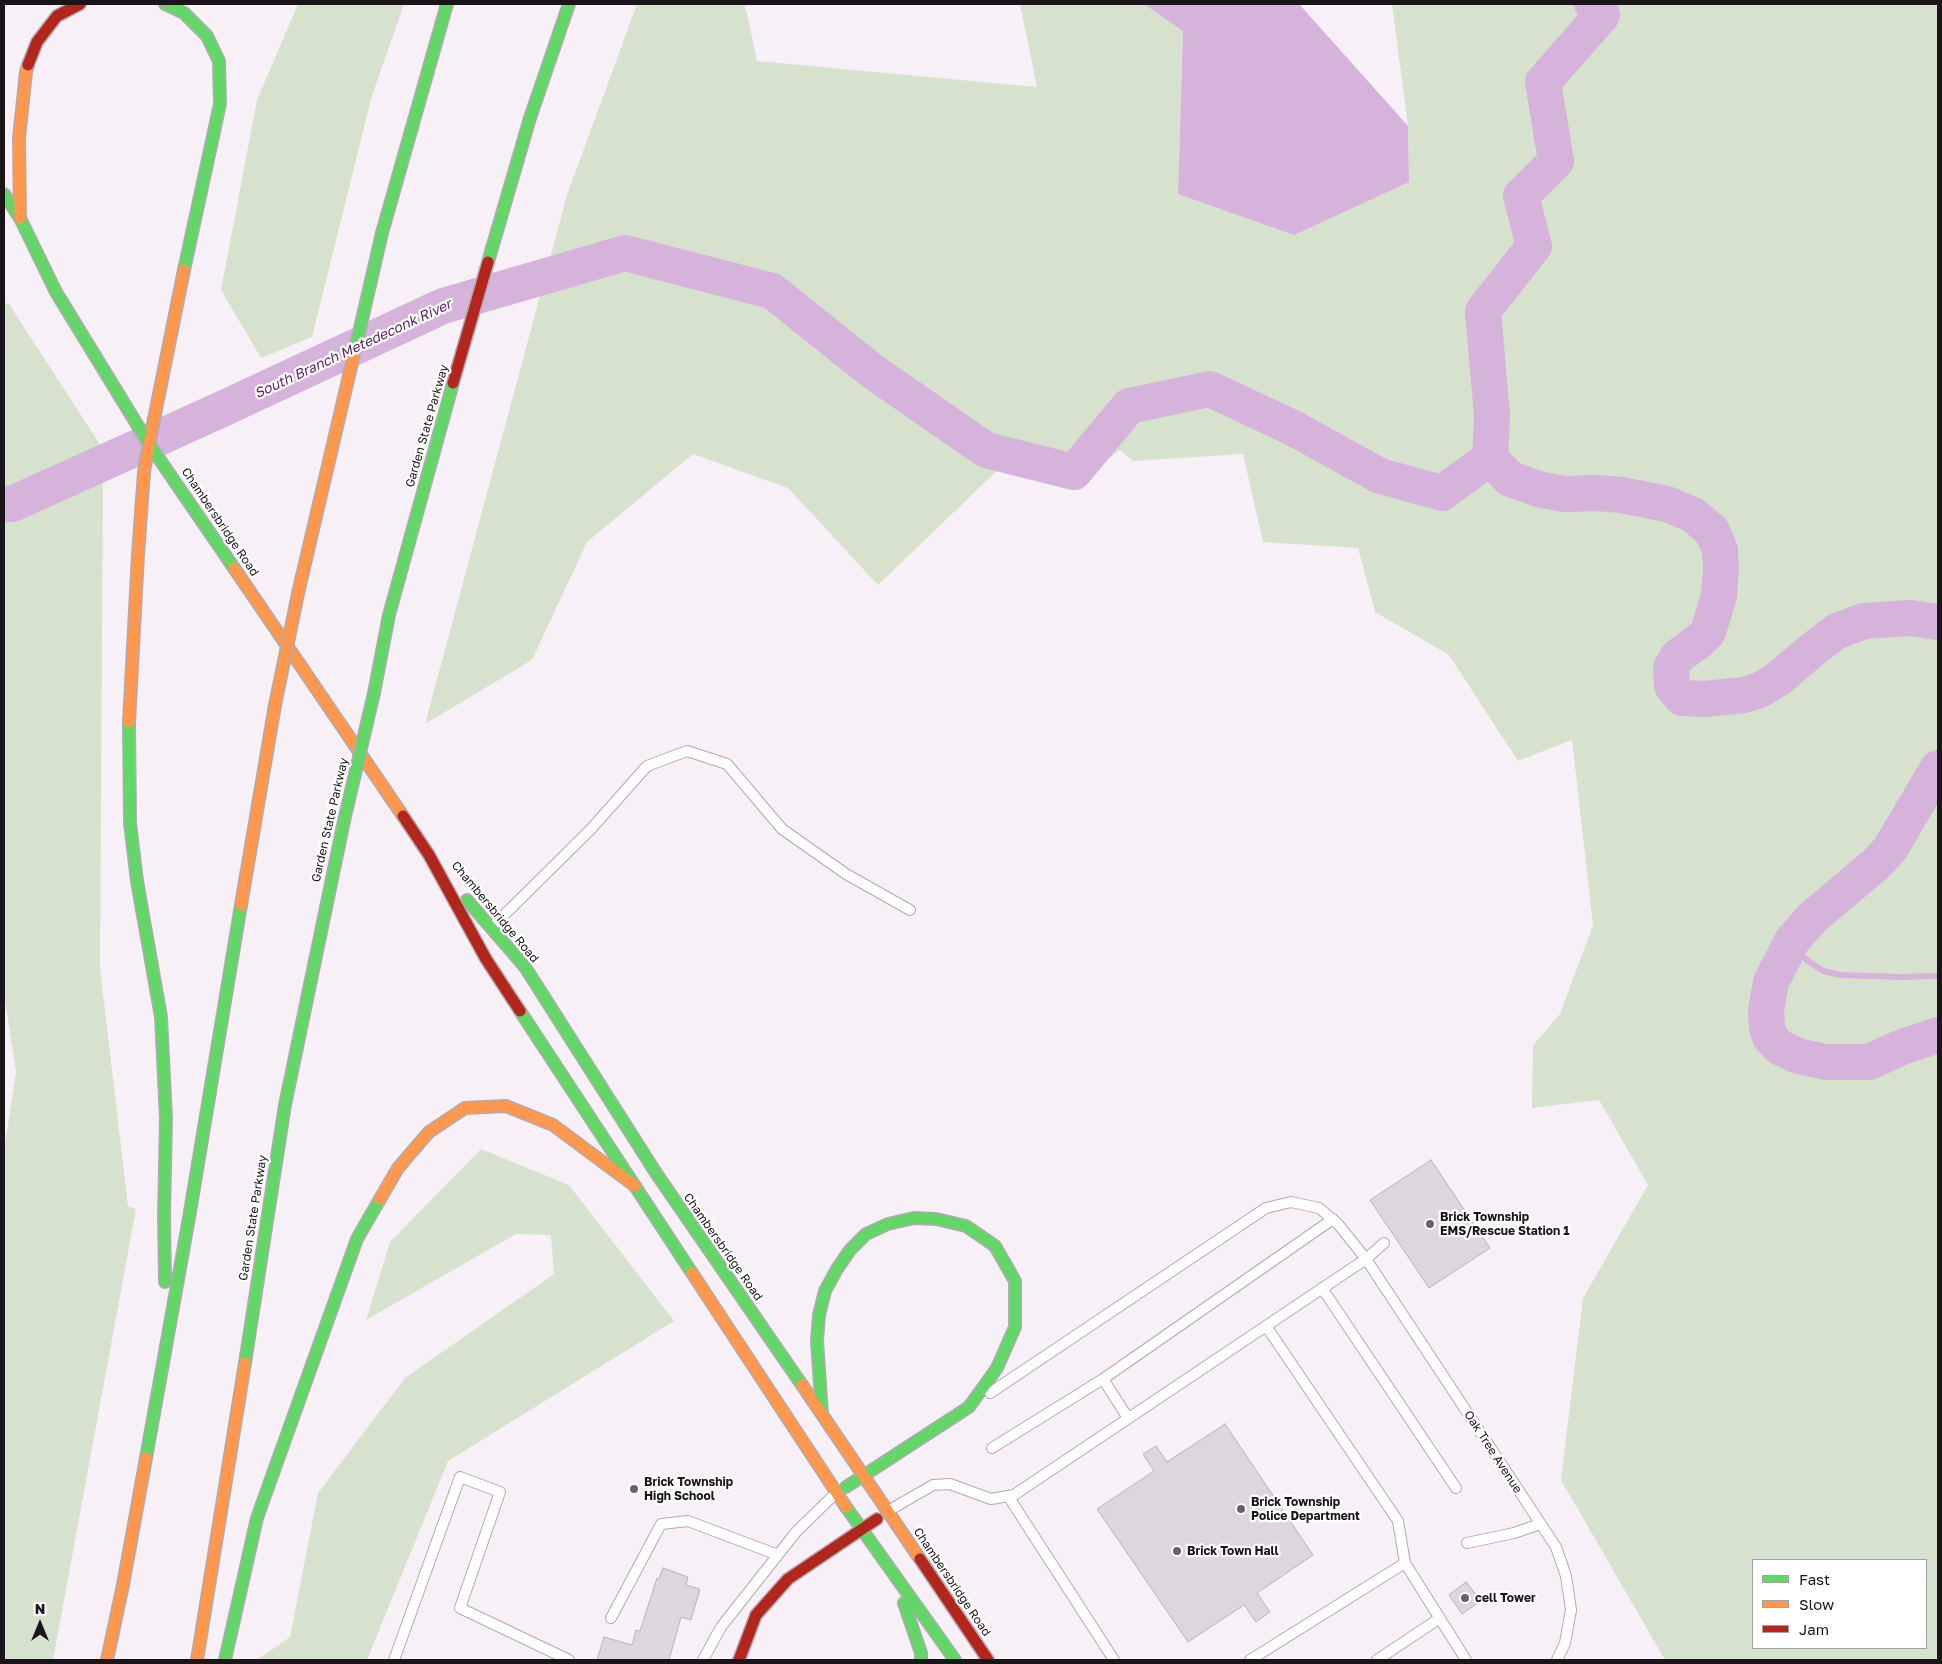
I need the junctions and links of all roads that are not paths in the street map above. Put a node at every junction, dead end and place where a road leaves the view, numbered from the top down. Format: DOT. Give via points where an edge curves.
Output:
graph roads {
  1 [pos="80,4"];
  2 [pos="165,4"];
  3 [pos="447,4"];
  4 [pos="569,4"];
  5 [pos="4,194"];
  6 [pos="20,218"];
  7 [pos="149,444"];
  8 [pos="429,855"];
  9 [pos="910,910"];
  10 [pos="492,928"];
  11 [pos="636,1186"];
  12 [pos="1333,1219"];
  13 [pos="1384,1243"];
  14 [pos="1366,1258"];
  15 [pos="1322,1288"];
  16 [pos="1266,1326"];
  17 [pos="166,1343"];
  18 [pos="1103,1379"];
  19 [pos="969,1407"];
  20 [pos="822,1414"];
  21 [pos="1128,1418"];
  22 [pos="992,1448"];
  23 [pos="863,1477"];
  24 [pos="1456,1488"];
  25 [pos="836,1493"];
  26 [pos="1008,1496"];
  27 [pos="888,1511"];
  28 [pos="1540,1524"];
  29 [pos="862,1529"];
  30 [pos="1467,1543"];
  31 [pos="778,1554"];
  32 [pos="1405,1563"];
  33 [pos="894,1575"];
  34 [pos="788,1580"];
  35 [pos="611,1618"];
  36 [pos="1440,1618"];
  37 [pos="721,1627"];
  38 [pos="107,1660"];
  39 [pos="197,1660"];
  40 [pos="225,1660"];
  41 [pos="394,1660"];
  42 [pos="569,1660"];
  43 [pos="703,1660"];
  44 [pos="739,1660"];
  45 [pos="921,1660"];
  46 [pos="955,1660"];
  47 [pos="988,1660"];
  48 [pos="1114,1660"];
  49 [pos="1250,1660"];
  50 [pos="1377,1660"];
  51 [pos="1466,1660"];
  52 [pos="1557,1660"];
  1 -- 6 [label="main road" via="57,16 37,42 26,72 19,138"];
  2 -- 7 [label="main road" via="184,13 207,36 219,61 220,104"];
  3 -- 17 [label="main road, bridge" via="384,223 299,589 275,705"];
  4 -- 39 [label="main road, Garden State Parkway, bridge" via="501,216 389,615 285,1105"];
  5 -- 6 [label="main road, Chambersbridge Road"];
  6 -- 7 [label="main road, Chambersbridge Road" via="56,292"];
  7 -- 8 [label="main road, Chambersbridge Road"];
  7 -- 17 [label="main road" via="144,472 130,680 128,759 130,823 137,882 161,1017 166,1118"];
  8 -- 10 [label="main road, Chambersbridge Road"];
  8 -- 11 [label="main road, Chambersbridge Road" via="486,959"];
  9 -- 10 [label="lane" via="846,874 782,829 727,764 687,751 647,766 591,829"];
  10 -- 20 [label="main road, Chambersbridge Road" via="525,967 656,1174"];
  11 -- 25 [label="main road, Chambersbridge Road"];
  11 -- 40 [label="main road" via="552,1125 506,1106 465,1108 429,1132 398,1168 357,1239 257,1518"];
  12 -- 14 [label="lane, Oak Tree Avenue"];
  12 -- 18 [label="lane"];
  12 -- 19 [label="lane, Oak Tree Avenue" via="1319,1208 1291,1202 1266,1208"];
  13 -- 14 [label="lane"];
  14 -- 15 [label="lane"];
  14 -- 28 [label="lane, Oak Tree Avenue"];
  15 -- 16 [label="lane"];
  15 -- 24 [label="lane"];
  16 -- 21 [label="lane"];
  16 -- 32 [label="lane" via="1398,1521"];
  17 -- 38 [label="main road"];
  18 -- 21 [label="lane"];
  18 -- 22 [label="lane"];
  19 -- 20 [label="main road" via="997,1368 1015,1327 1015,1281 995,1246 966,1226 914,1218 888,1224 866,1234 841,1262 825,1291 817,1341"];
  19 -- 23 [label="main road"];
  20 -- 23 [label="main road, Chambersbridge Road"];
  21 -- 26 [label="lane"];
  23 -- 25 [label="main road"];
  23 -- 27 [label="main road, Chambersbridge Road"];
  25 -- 29 [label="main road, Chambersbridge Road"];
  25 -- 31 [label="lane"];
  26 -- 27 [label="lane" via="991,1499 950,1484 933,1485"];
  26 -- 48 [label="lane"];
  27 -- 29 [label="main road"];
  27 -- 47 [label="main road, Chambersbridge Road"];
  28 -- 30 [label="lane"];
  28 -- 52 [label="lane, Oak Tree Avenue" via="1556,1547 1566,1576 1571,1610 1565,1643"];
  29 -- 33 [label="main road, Chambersbridge Road"];
  29 -- 34 [label="main road"];
  31 -- 35 [label="lane" via="688,1521 661,1524"];
  31 -- 37 [label="lane"];
  32 -- 36 [label="lane"];
  32 -- 49 [label="lane"];
  33 -- 45 [label="main road"];
  33 -- 46 [label="main road, Chambersbridge Road"];
  34 -- 37 [label="lane"];
  34 -- 44 [label="main road" via="756,1615"];
  36 -- 50 [label="lane"];
  36 -- 51 [label="lane"];
  37 -- 43 [label="lane"];
  41 -- 42 [label="lane" via="460,1477 500,1492 460,1608"];
}
